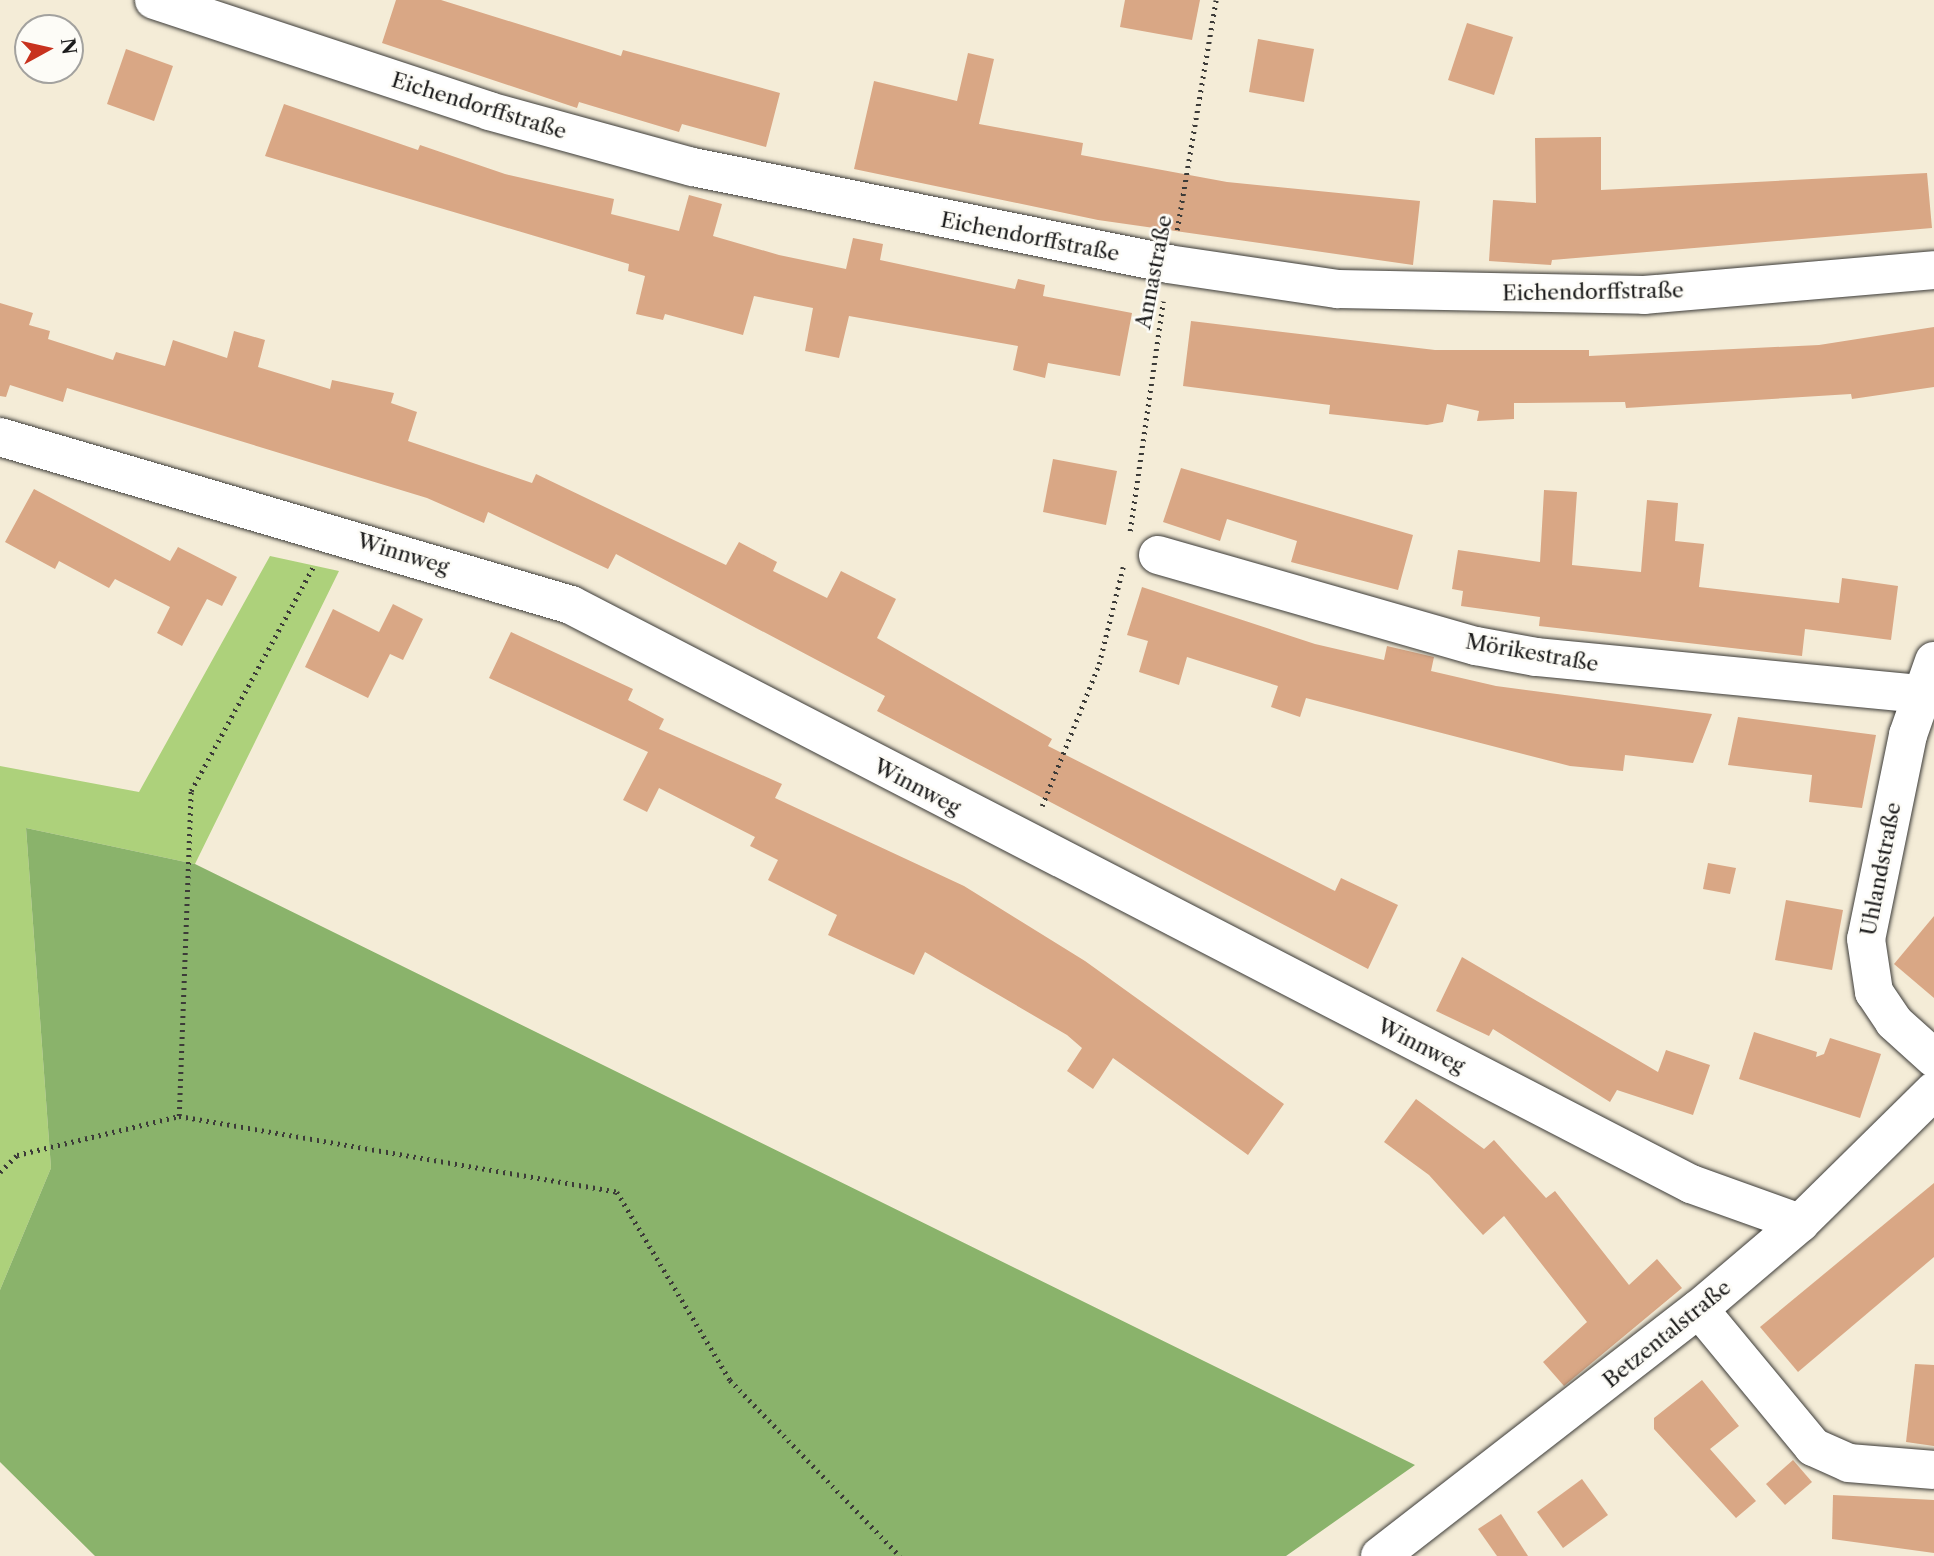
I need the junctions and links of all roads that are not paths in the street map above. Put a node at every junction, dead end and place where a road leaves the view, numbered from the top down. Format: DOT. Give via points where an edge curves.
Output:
graph roads {
  1 [pos="154,0"];
  2 [pos="1934,270"];
  3 [pos="0,438"];
  4 [pos="1137,551"];
  5 [pos="1926,678"];
  6 [pos="1934,1058"];
  7 [pos="1934,1091"];
  8 [pos="1800,1223"];
  9 [pos="1699,1309"];
  10 [pos="1934,1470"];
  11 [pos="1380,1556"];
  1 -- 2 [label="street, Eichendorffstraße" via="489,111 693,167 1168,264 1338,289 1617,295"];
  3 -- 8 [label="street, Winnweg" via="572,605 1021,842 1691,1184"];
  4 -- 5 [label="street, Mörikestraße" via="1500,651 1727,681"];
  5 -- 6 [label="street, Uhlandstraße" via="1866,939 1866,968 1894,1022"];
  7 -- 8 [label="street, Betzentalstraße"];
  8 -- 9 [label="street, Betzentalstraße"];
  9 -- 10 [label="street" via="1813,1447 1849,1463"];
  9 -- 11 [label="street, Betzentalstraße"];
}
